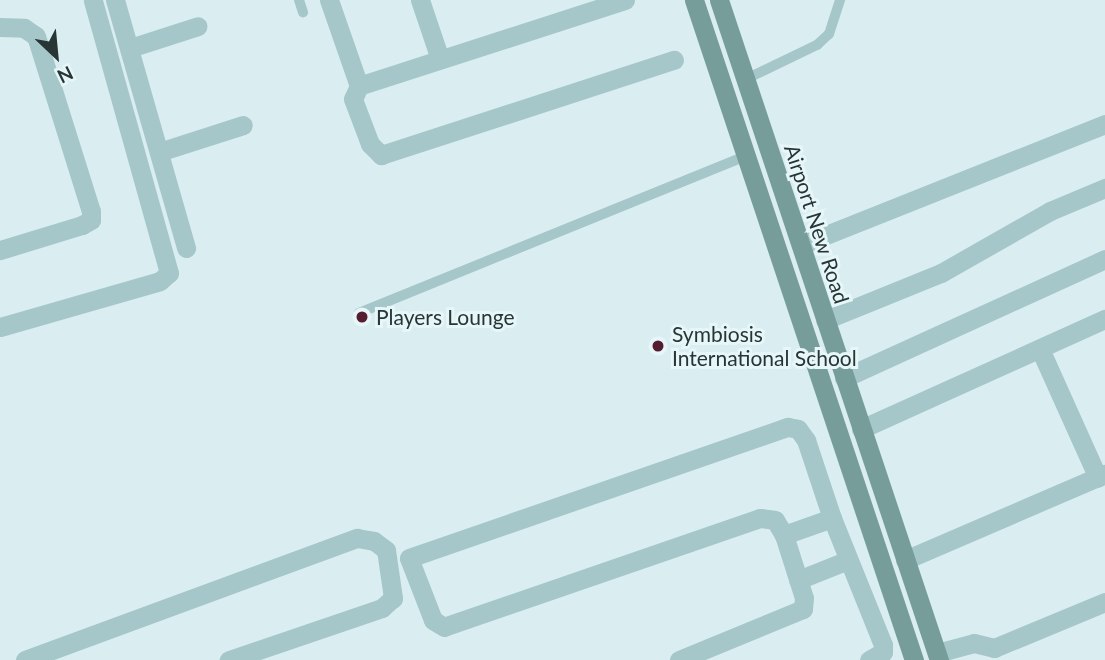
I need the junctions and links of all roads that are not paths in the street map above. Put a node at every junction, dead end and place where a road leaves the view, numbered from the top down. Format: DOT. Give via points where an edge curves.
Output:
graph roads {
  1 [pos="93,0"];
  2 [pos="116,0"];
  3 [pos="299,0"];
  4 [pos="329,0"];
  5 [pos="420,0"];
  6 [pos="625,0"];
  7 [pos="694,0"];
  8 [pos="719,0"];
  9 [pos="840,0"];
  10 [pos="303,12"];
  11 [pos="198,26"];
  12 [pos="0,27"];
  13 [pos="130,48"];
  14 [pos="440,59"];
  15 [pos="674,60"];
  16 [pos="746,79"];
  17 [pos="359,86"];
  18 [pos="1105,124"];
  19 [pos="243,125"];
  20 [pos="159,152"];
  21 [pos="743,156"];
  22 [pos="1105,188"];
  23 [pos="801,245"];
  24 [pos="186,248"];
  25 [pos="0,250"];
  26 [pos="1105,259"];
  27 [pos="359,313"];
  28 [pos="1105,319"];
  29 [pos="825,320"];
  30 [pos="0,327"];
  31 [pos="1040,349"];
  32 [pos="844,378"];
  33 [pos="861,429"];
  34 [pos="1102,476"];
  35 [pos="832,518"];
  36 [pos="784,535"];
  37 [pos="387,555"];
  38 [pos="410,558"];
  39 [pos="848,559"];
  40 [pos="905,560"];
  41 [pos="798,580"];
  42 [pos="1105,602"];
  43 [pos="268,653"];
  44 [pos="961,654"];
  45 [pos="938,657"];
  46 [pos="25,660"];
  47 [pos="229,660"];
  48 [pos="679,660"];
  49 [pos="869,660"];
  50 [pos="914,660"];
  1 -- 30 [label="street" via="169,273 160,281"];
  2 -- 13 [label="street"];
  3 -- 10 [label="lane"];
  4 -- 17 [label="street"];
  5 -- 14 [label="street"];
  6 -- 14 [label="street"];
  7 -- 21 [label="main road"];
  8 -- 16 [label="main road, Airport New Road"];
  9 -- 16 [label="lane" via="829,34 817,46"];
  11 -- 13 [label="street"];
  12 -- 25 [label="street" via="24,28 36,36 91,211 91,220 82,225"];
  13 -- 20 [label="street"];
  14 -- 17 [label="street"];
  15 -- 17 [label="street" via="381,155 370,144 353,99"];
  16 -- 23 [label="main road, Airport New Road"];
  18 -- 23 [label="street"];
  19 -- 20 [label="street"];
  20 -- 24 [label="street"];
  21 -- 27 [label="lane"];
  21 -- 50 [label="main road"];
  22 -- 29 [label="street" via="1050,211 941,273"];
  23 -- 29 [label="main road, Airport New Road"];
  26 -- 32 [label="street"];
  28 -- 31 [label="street"];
  29 -- 32 [label="main road, Airport New Road"];
  31 -- 33 [label="street"];
  31 -- 34 [label="street"];
  32 -- 33 [label="main road, Airport New Road"];
  33 -- 40 [label="main road, Airport New Road"];
  34 -- 40 [label="street"];
  35 -- 36 [label="street"];
  35 -- 38 [label="street" via="806,440 798,429 789,427"];
  35 -- 39 [label="street"];
  36 -- 38 [label="street" via="775,520 760,518 444,627 433,620"];
  36 -- 41 [label="street"];
  37 -- 38 [label="street" via="395,552"];
  37 -- 43 [label="street" via="393,598 382,608"];
  37 -- 46 [label="street" via="374,541 357,538"];
  39 -- 41 [label="street"];
  39 -- 49 [label="street" via="883,645 879,656"];
  40 -- 45 [label="main road, Airport New Road"];
  41 -- 48 [label="street" via="803,609"];
  42 -- 44 [label="street" via="994,648 974,643"];
  43 -- 47 [label="street"];
  44 -- 45 [label="street"];
}
